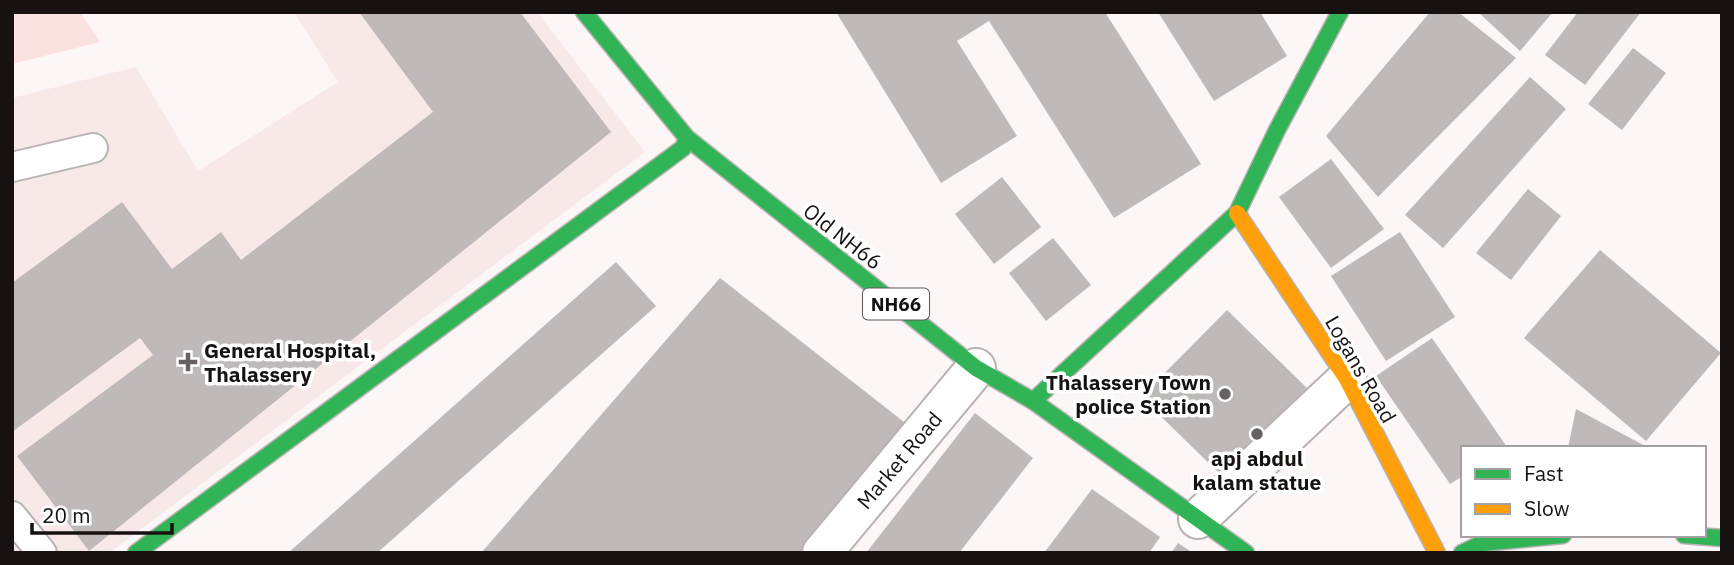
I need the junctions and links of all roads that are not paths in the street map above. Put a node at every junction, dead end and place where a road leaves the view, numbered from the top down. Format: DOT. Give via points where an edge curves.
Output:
graph roads {
  1 [pos="584,12"];
  2 [pos="1340,12"];
  3 [pos="687,138"];
  4 [pos="93,148"];
  5 [pos="12,167"];
  6 [pos="1237,213"];
  7 [pos="976,368"];
  8 [pos="1347,379"];
  9 [pos="1033,401"];
  10 [pos="12,516"];
  11 [pos="1198,519"];
  12 [pos="1543,537"];
  13 [pos="41,553"];
  14 [pos="136,553"];
  15 [pos="822,553"];
  16 [pos="1246,553"];
  17 [pos="1437,553"];
  18 [pos="1462,553"];
  1 -- 3 [label="street, Old NH66 / NH66"];
  2 -- 6 [label="street"];
  3 -- 7 [label="street, Old NH66 / NH66"];
  3 -- 14 [label="street" via="683,148"];
  4 -- 5 [label="lane"];
  6 -- 8 [label="street, Logans Road"];
  6 -- 9 [label="street"];
  7 -- 9 [label="street, Old NH66 / NH66"];
  7 -- 15 [label="street, Market Road"];
  8 -- 11 [label="street"];
  8 -- 17 [label="street, Logans Road"];
  9 -- 11 [label="street, Old NH66 / NH66"];
  10 -- 13 [label="lane"];
  11 -- 16 [label="street, Old NH66 / NH66"];
  12 -- 18 [label="street" via="1483,543"];
}
